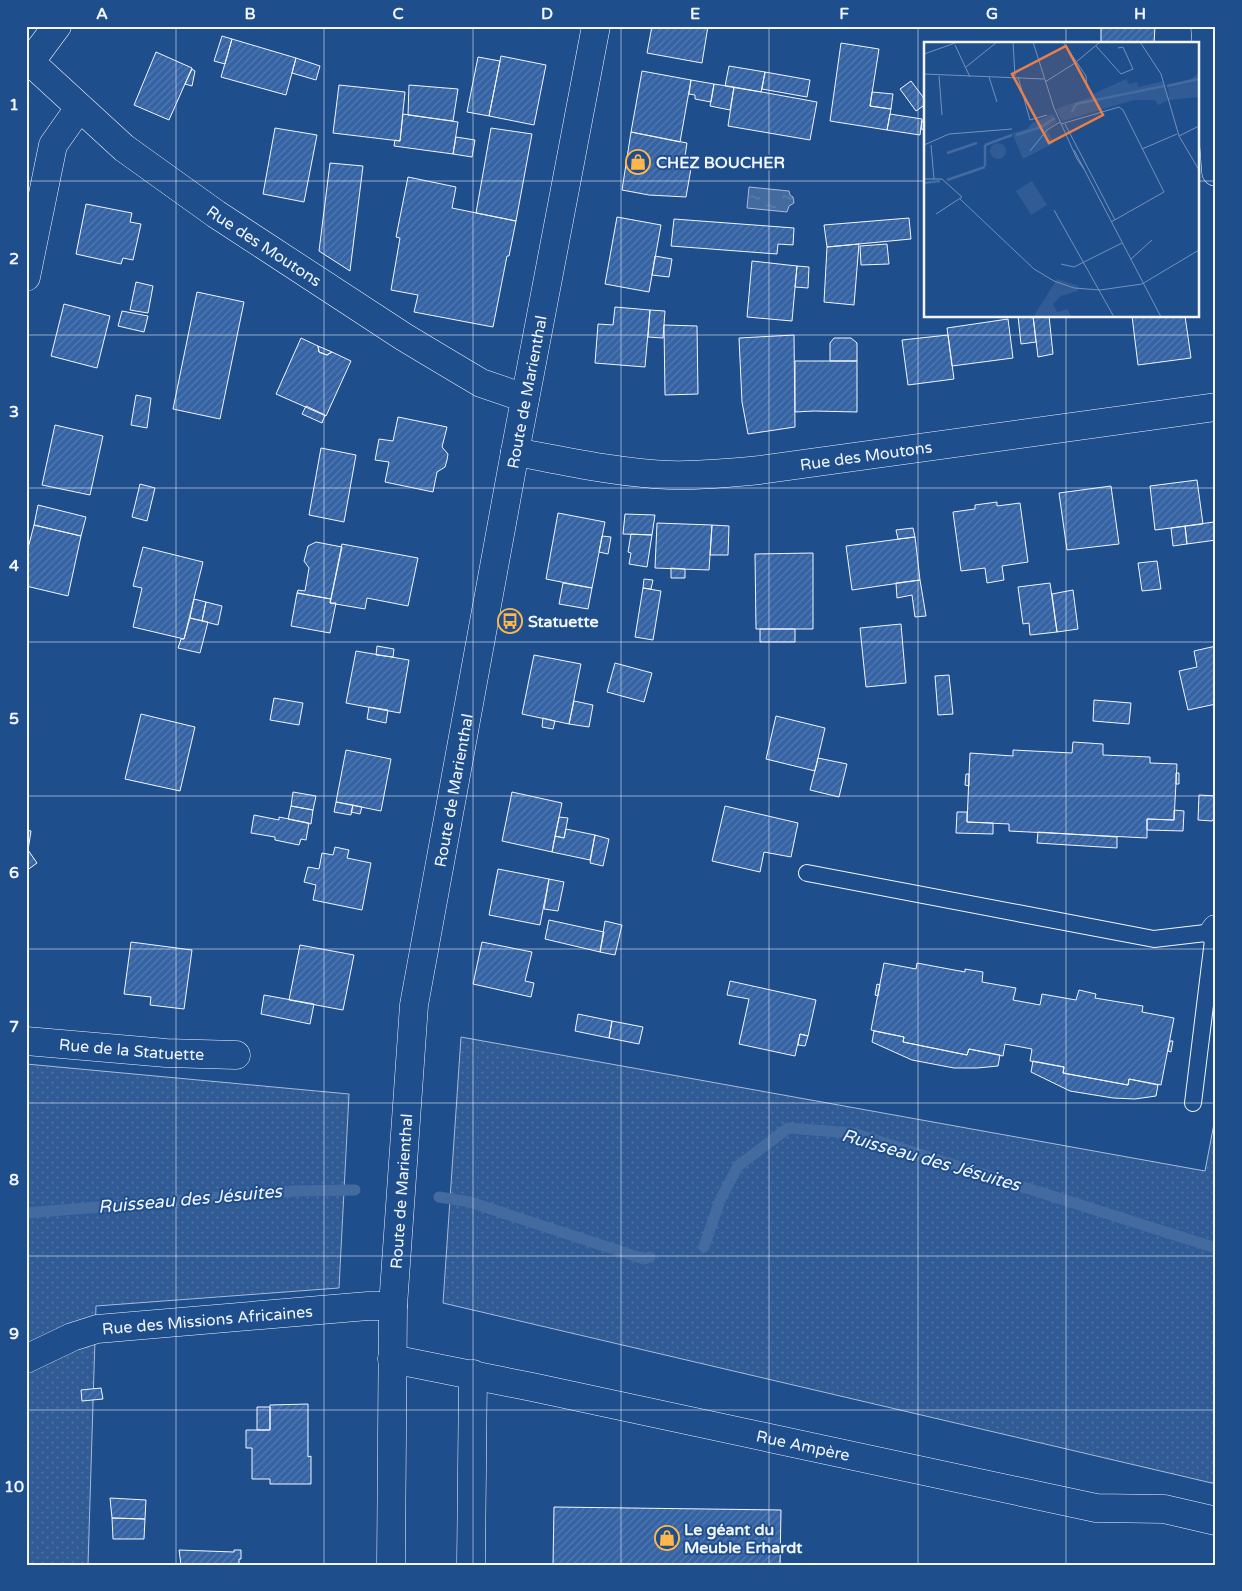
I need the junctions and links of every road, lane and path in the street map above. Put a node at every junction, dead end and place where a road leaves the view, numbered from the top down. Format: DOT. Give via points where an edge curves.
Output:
graph roads {
  1 [pos="57,26"];
  2 [pos="596,26"];
  3 [pos="1205,26"];
  4 [pos="28,60"];
  5 [pos="79,108"];
  6 [pos="1216,172"];
  7 [pos="26,277"];
  8 [pos="525,398"];
  9 [pos="1216,407"];
  10 [pos="515,452"];
  11 [pos="807,873"];
  12 [pos="1215,930"];
  13 [pos="26,1042"];
  14 [pos="236,1055"];
  15 [pos="1193,1103"];
  16 [pos="393,1306"];
  17 [pos="392,1358"];
  18 [pos="26,1359"];
  19 [pos="473,1374"];
  20 [pos="1216,1521"];
  21 [pos="391,1565"];
  22 [pos="471,1565"];
  1 -- 4 [label="street"];
  2 -- 8 [label="street, Route de Marienthal"];
  3 -- 6 [label="street"];
  4 -- 5 [label="street, Rue des Moutons"];
  5 -- 7 [label="street" via="54,145"];
  5 -- 8 [label="street, Rue des Moutons" via="124,148 184,192 404,337 481,383"];
  8 -- 10 [label="street, Route de Marienthal"];
  9 -- 10 [label="street, Rue des Moutons" via="715,475 632,472"];
  10 -- 16 [label="street, Route de Marienthal" via="414,1005"];
  11 -- 12 [label="lane" via="1154,939"];
  12 -- 15 [label="lane"];
  13 -- 14 [label="street, Rue de la Statuette"];
  16 -- 17 [label="street, Route de Marienthal"];
  16 -- 18 [label="street, Rue des Missions Africaines" via="97,1329"];
  17 -- 19 [label="street, Rue Ampère"];
  17 -- 21 [label="street, Route de Marienthal"];
  19 -- 20 [label="street, Rue Ampère" via="1096,1508 1164,1509"];
  19 -- 22 [label="street"];
}
